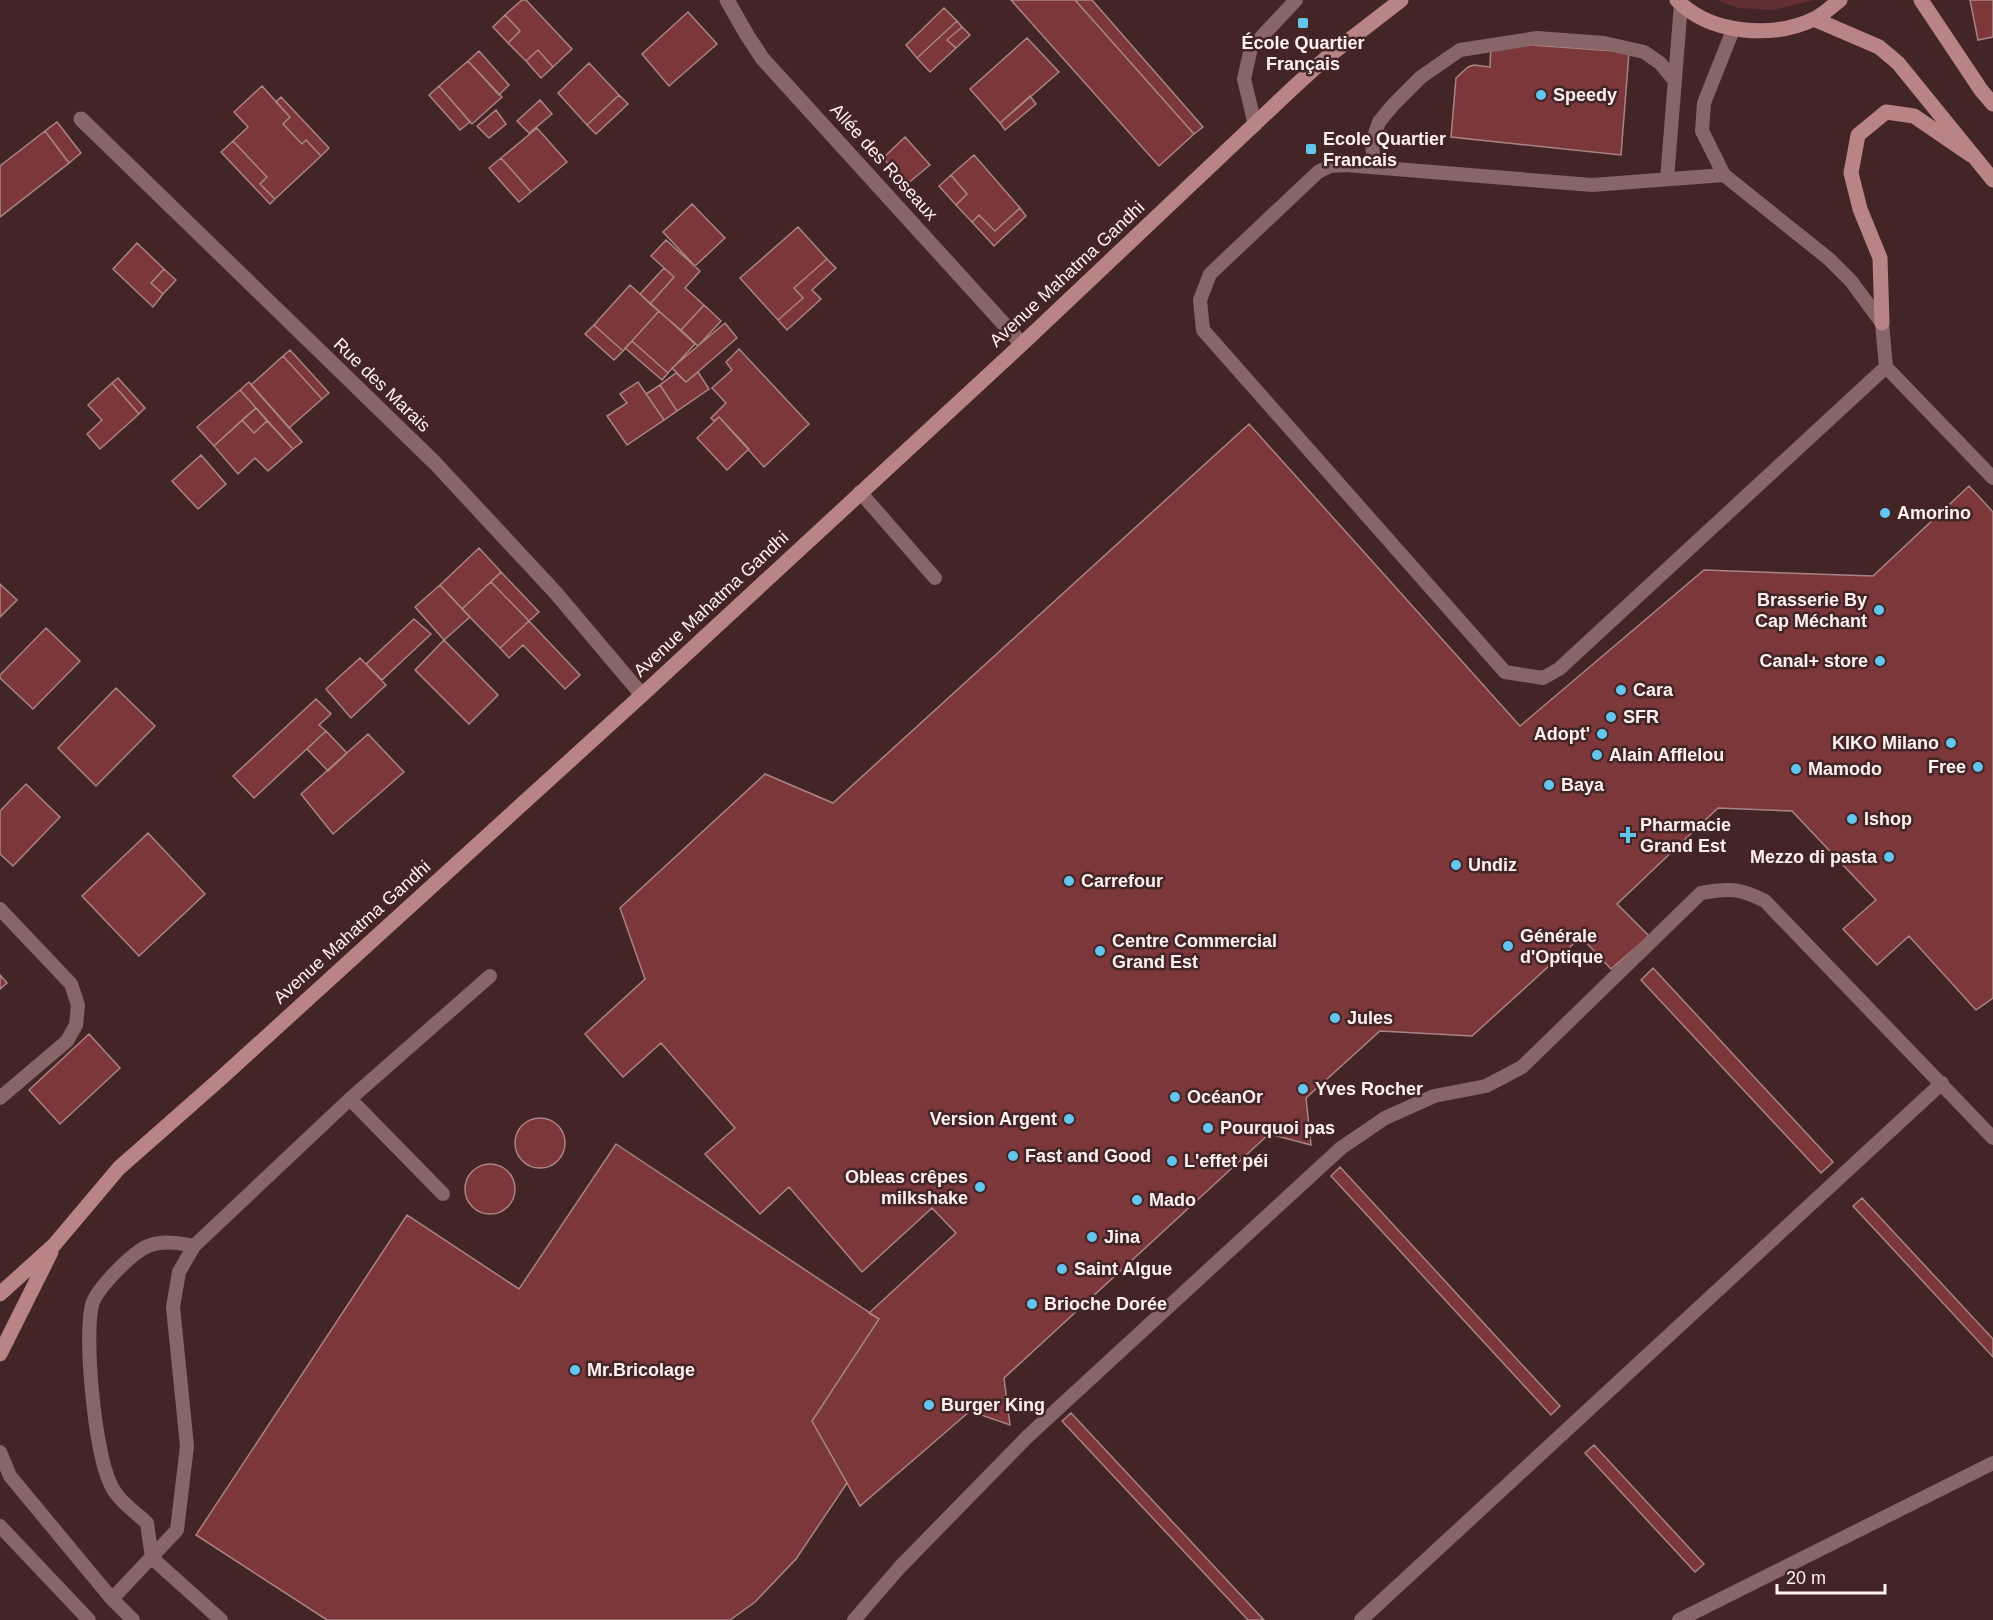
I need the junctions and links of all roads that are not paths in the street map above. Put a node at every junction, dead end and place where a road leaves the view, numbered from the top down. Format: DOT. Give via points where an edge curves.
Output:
graph roads {
  1 [pos="727,0"];
  2 [pos="1296,0"];
  3 [pos="1401,0"];
  4 [pos="1840,0"];
  5 [pos="1921,0"];
  6 [pos="1679,2"];
  7 [pos="1814,19"];
  8 [pos="1733,30"];
  9 [pos="1675,81"];
  10 [pos="1993,104"];
  11 [pos="81,119"];
  12 [pos="1255,125"];
  13 [pos="1971,155"];
  14 [pos="1374,167"];
  15 [pos="1725,175"];
  16 [pos="1667,179"];
  17 [pos="1993,180"];
  18 [pos="1882,323"];
  19 [pos="1022,344"];
  20 [pos="1886,367"];
  21 [pos="1993,477"];
  22 [pos="860,492"];
  23 [pos="935,578"];
  24 [pos="642,694"];
  25 [pos="0,909"];
  26 [pos="490,976"];
  27 [pos="1942,1083"];
  28 [pos="0,1098"];
  29 [pos="350,1099"];
  30 [pos="1993,1138"];
  31 [pos="443,1194"];
  32 [pos="54,1245"];
  33 [pos="194,1246"];
  34 [pos="0,1294"];
  35 [pos="0,1354"];
  36 [pos="0,1452"];
  37 [pos="1993,1463"];
  38 [pos="0,1526"];
  39 [pos="152,1558"];
  40 [pos="112,1599"];
  41 [pos="89,1620"];
  42 [pos="133,1620"];
  43 [pos="221,1620"];
  44 [pos="854,1620"];
  45 [pos="1361,1620"];
  46 [pos="1679,1620"];
  1 -- 19 [label="street, Allée des Roseaux" via="762,58"];
  2 -- 12 [label="lane" via="1251,48 1244,79"];
  3 -- 12 [label="main road, Avenue Mahatma Gandhi" via="1326,58"];
  4 -- 7 [label="main road"];
  5 -- 10 [label="main road"];
  6 -- 8 [label="main road" via="1705,20"];
  6 -- 9 [label="lane"];
  7 -- 8 [label="main road" via="1774,31"];
  7 -- 13 [label="main road" via="1879,47 1898,63"];
  8 -- 15 [label="lane" via="1704,104 1702,131"];
  9 -- 14 [label="lane" via="1644,52 1605,43 1537,38 1460,50 1421,77 1379,122 1372,142"];
  9 -- 16 [label="lane"];
  11 -- 24 [label="street, Rue des Marais" via="435,463 555,592"];
  12 -- 19 [label="main road, Avenue Mahatma Gandhi"];
  13 -- 17 [label="main road"];
  13 -- 18 [label="main road" via="1914,116 1886,112 1858,135 1851,173 1860,209 1880,258"];
  14 -- 16 [label="lane" via="1592,185"];
  14 -- 20 [label="lane" via="1330,166 1318,172 1210,274 1200,300 1203,330 1505,672 1543,678 1559,669"];
  15 -- 16 [label="lane"];
  15 -- 18 [label="lane" via="1829,259 1851,280"];
  18 -- 20 [label="lane"];
  19 -- 22 [label="main road, Avenue Mahatma Gandhi"];
  20 -- 21 [label="lane"];
  22 -- 23 [label="lane"];
  22 -- 24 [label="main road, Avenue Mahatma Gandhi"];
  24 -- 32 [label="main road, Avenue Mahatma Gandhi" via="119,1168"];
  25 -- 28 [label="lane" via="71,984 78,1005 76,1025 67,1041"];
  26 -- 29 [label="lane"];
  27 -- 30 [label="lane"];
  27 -- 44 [label="lane" via="1765,901 1746,891 1724,888 1701,893 1522,1067 1486,1086 1434,1096 1385,1118 1341,1148 1027,1437"];
  27 -- 45 [label="lane"];
  29 -- 31 [label="lane"];
  29 -- 33 [label="lane"];
  32 -- 34 [label="main road, Avenue Mahatma Gandhi"];
  32 -- 35 [label="main road, Avenue Mahatma Gandhi"];
  33 -- 39 [label="lane" via="179,1272 173,1306 187,1446 177,1530"];
  33 -- 39 [label="lane" via="172,1242 147,1246 127,1261 93,1303 90,1325 90,1366 104,1464 121,1501 147,1523"];
  36 -- 40 [label="lane" via="10,1476"];
  37 -- 46 [label="lane"];
  38 -- 41 [label="lane"];
  39 -- 40 [label="lane"];
  39 -- 43 [label="lane"];
  40 -- 42 [label="lane"];
}
